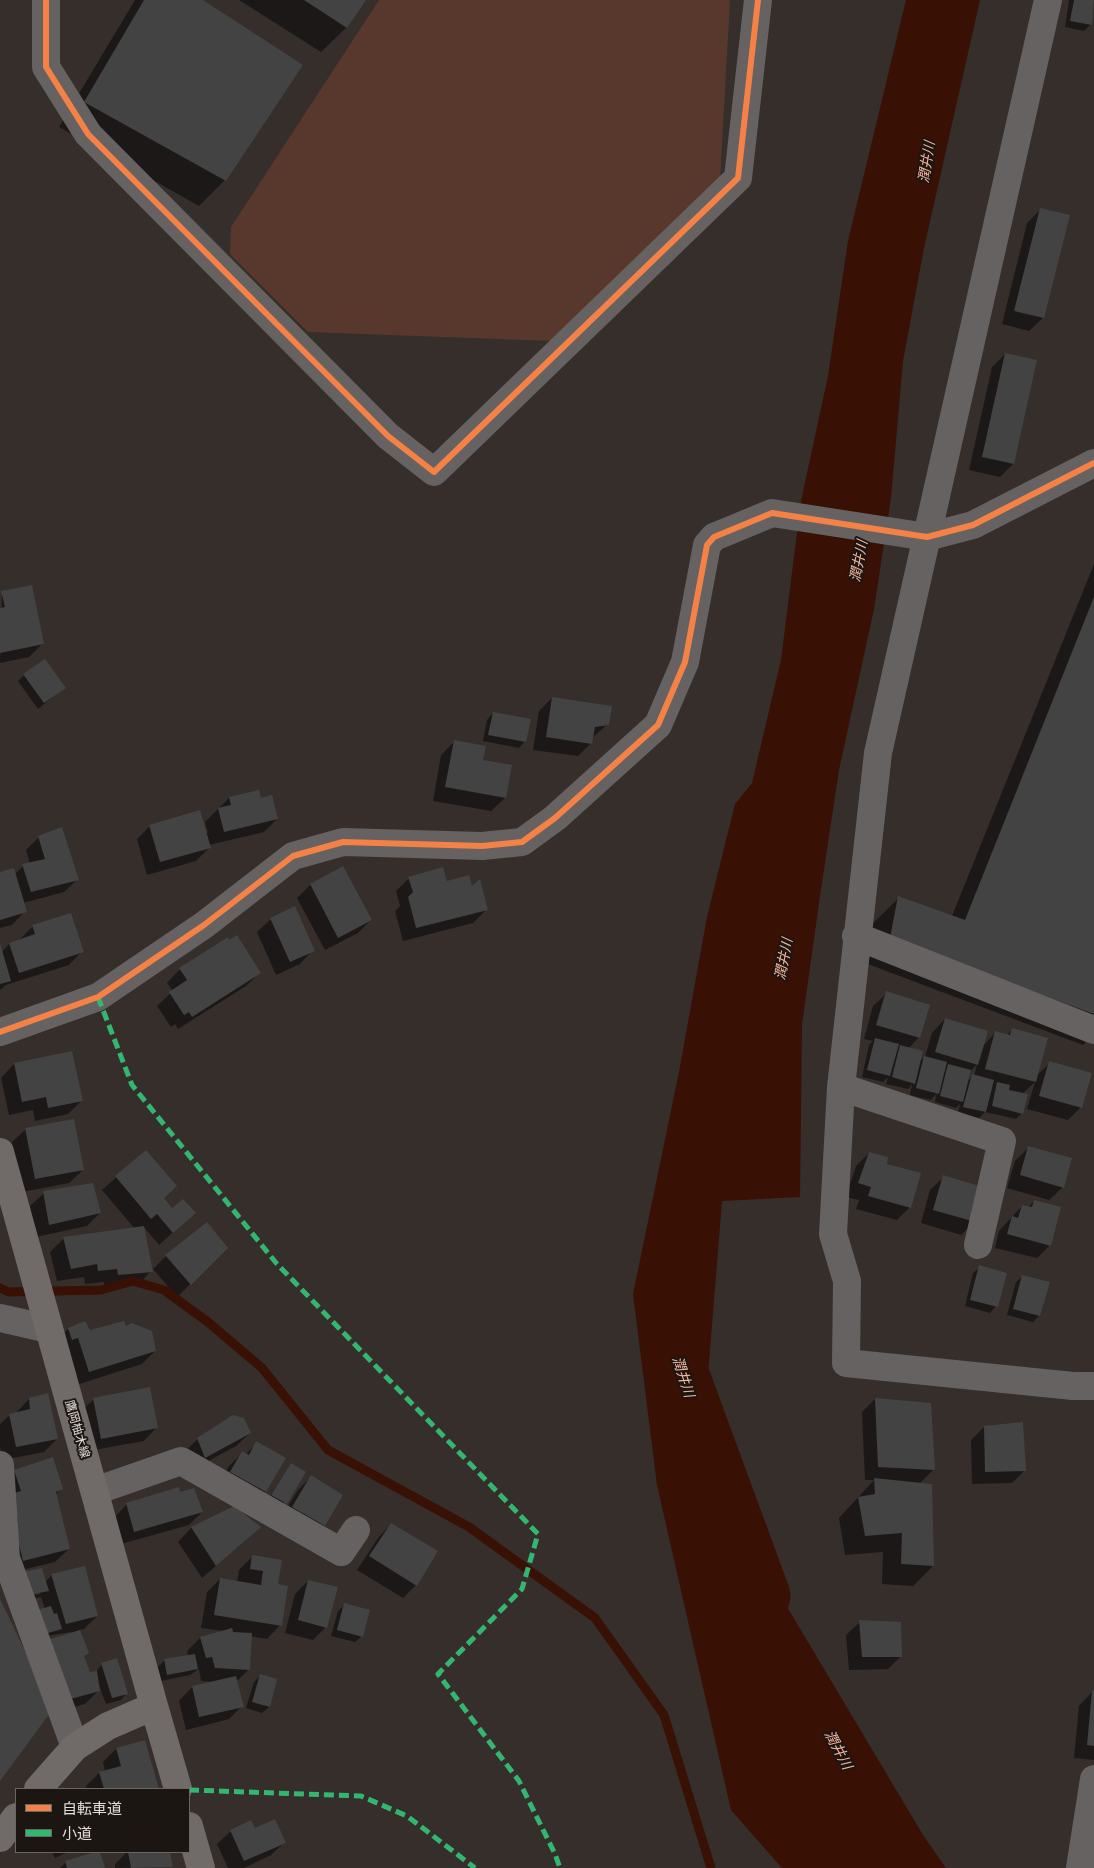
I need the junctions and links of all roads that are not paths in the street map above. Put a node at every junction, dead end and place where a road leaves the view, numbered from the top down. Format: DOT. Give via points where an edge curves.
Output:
graph roads {
  1 [pos="46,0"];
  2 [pos="758,0"];
  3 [pos="1048,0"];
  4 [pos="1094,463"];
  5 [pos="928,537"];
  6 [pos="856,936"];
  7 [pos="1094,1030"];
  8 [pos="0,1032"];
  9 [pos="841,1087"];
  10 [pos="0,1152"];
  11 [pos="978,1245"];
  12 [pos="0,1318"];
  13 [pos="48,1325"];
  14 [pos="1094,1386"];
  15 [pos="0,1465"];
  16 [pos="95,1491"];
  17 [pos="356,1530"];
  18 [pos="154,1706"];
  19 [pos="75,1747"];
  20 [pos="1094,1780"];
  21 [pos="39,1788"];
  22 [pos="178,1788"];
  23 [pos="15,1818"];
  24 [pos="190,1830"];
  25 [pos="0,1838"];
  26 [pos="201,1868"];
  27 [pos="1080,1868"];
  1 -- 2 [label="street" via="46,67 88,134 388,436 434,472 738,178"];
  3 -- 5 [label="street"];
  4 -- 5 [label="street" via="973,525"];
  5 -- 6 [label="street" via="878,753"];
  5 -- 8 [label="street" via="772,512 714,537 708,545 685,662 658,725 555,818 522,842 482,846 343,842 292,856 204,924 98,997"];
  6 -- 7 [label="street"];
  6 -- 9 [label="street"];
  9 -- 11 [label="street" via="1002,1141"];
  9 -- 14 [label="street" via="833,1234 847,1281 846,1364"];
  10 -- 13 [label="main road, 鷹岡柚木線"];
  12 -- 13 [label="street"];
  13 -- 16 [label="main road, 鷹岡柚木線"];
  15 -- 19 [label="street" via="6,1558"];
  16 -- 17 [label="street" via="181,1461 341,1552"];
  16 -- 18 [label="main road, 鷹岡柚木線"];
  18 -- 19 [label="main road" via="108,1726"];
  18 -- 22 [label="main road, 鷹岡柚木線"];
  19 -- 21 [label="main road"];
  20 -- 27 [label="street"];
  23 -- 25 [label="main road"];
  24 -- 26 [label="main road"];
}
